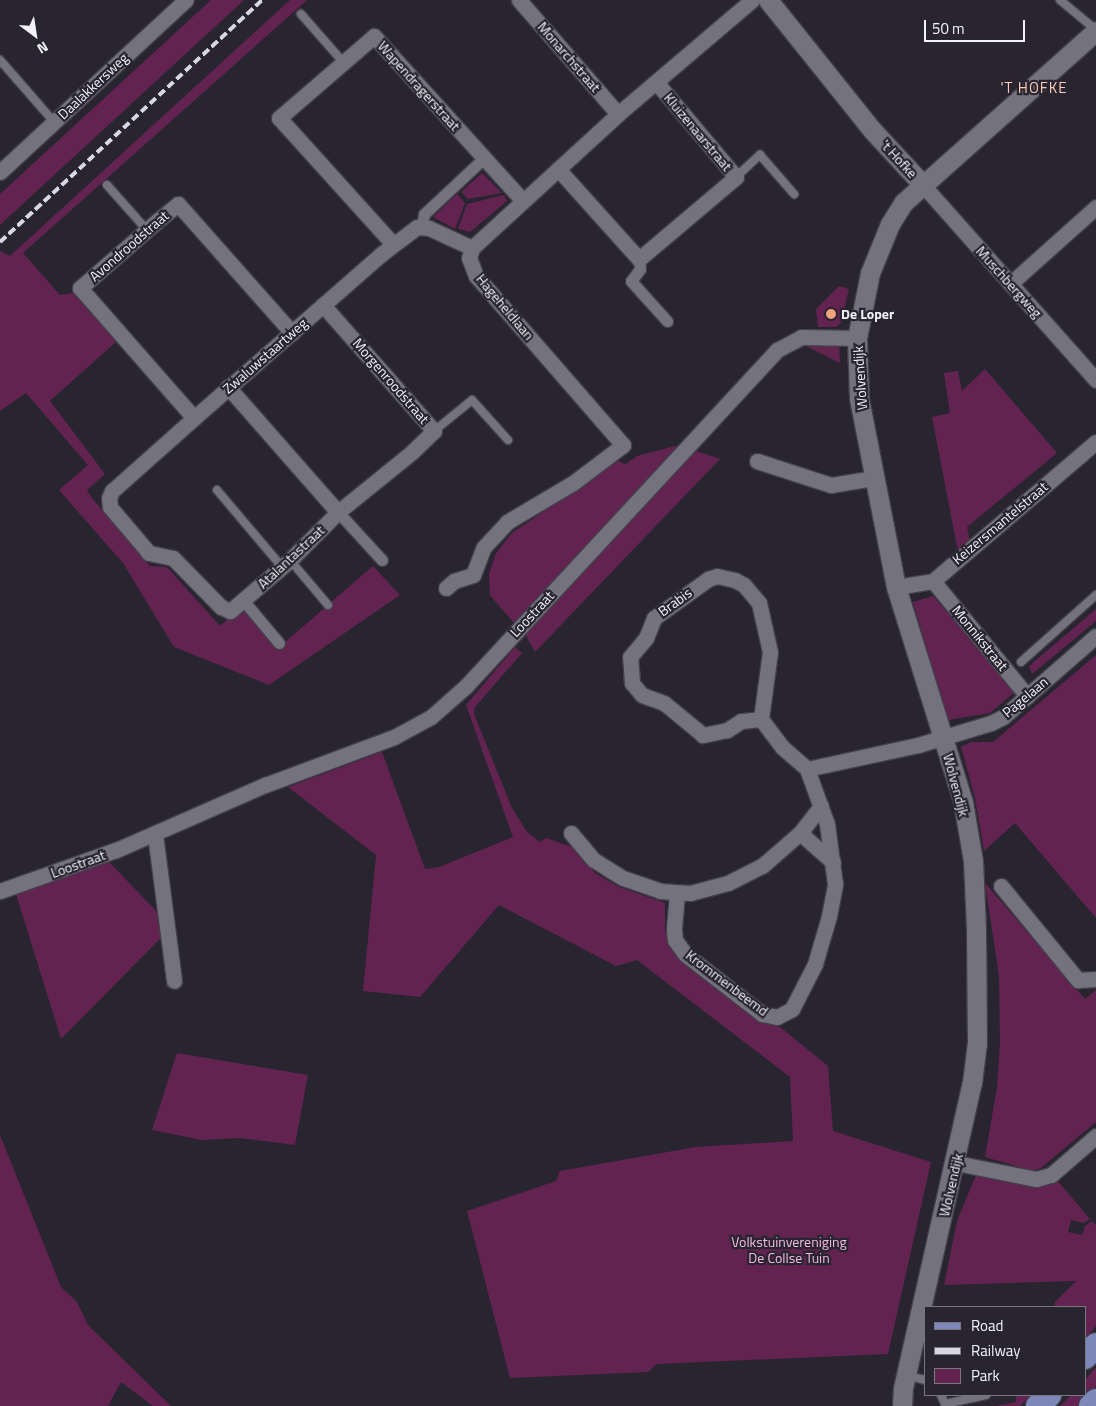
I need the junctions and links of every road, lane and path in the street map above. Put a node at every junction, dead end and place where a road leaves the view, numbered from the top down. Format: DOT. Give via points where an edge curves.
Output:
graph roads {
  1 [pos="186,0"];
  2 [pos="519,0"];
  3 [pos="752,0"];
  4 [pos="768,0"];
  5 [pos="1060,0"];
  6 [pos="301,14"];
  7 [pos="1096,31"];
  8 [pos="0,60"];
  9 [pos="343,62"];
  10 [pos="656,82"];
  11 [pos="618,114"];
  12 [pos="54,122"];
  13 [pos="484,158"];
  14 [pos="558,169"];
  15 [pos="0,172"];
  16 [pos="736,177"];
  17 [pos="922,184"];
  18 [pos="107,185"];
  19 [pos="794,194"];
  20 [pos="522,200"];
  21 [pos="1096,207"];
  22 [pos="422,226"];
  23 [pos="147,230"];
  24 [pos="393,244"];
  25 [pos="472,248"];
  26 [pos="638,259"];
  27 [pos="1011,283"];
  28 [pos="323,305"];
  29 [pos="667,321"];
  30 [pos="292,333"];
  31 [pos="857,338"];
  32 [pos="1096,380"];
  33 [pos="228,388"];
  34 [pos="194,418"];
  35 [pos="434,431"];
  36 [pos="508,440"];
  37 [pos="1096,442"];
  38 [pos="757,461"];
  39 [pos="874,478"];
  40 [pos="217,490"];
  41 [pos="112,491"];
  42 [pos="338,512"];
  43 [pos="382,560"];
  44 [pos="286,563"];
  45 [pos="933,580"];
  46 [pos="896,587"];
  47 [pos="446,588"];
  48 [pos="1096,595"];
  49 [pos="243,600"];
  50 [pos="328,605"];
  51 [pos="1096,636"];
  52 [pos="278,642"];
  53 [pos="1021,662"];
  54 [pos="1027,696"];
  55 [pos="761,719"];
  56 [pos="943,737"];
  57 [pos="807,769"];
  58 [pos="821,806"];
  59 [pos="571,833"];
  60 [pos="800,833"];
  61 [pos="155,834"];
  62 [pos="834,862"];
  63 [pos="1001,886"];
  64 [pos="0,890"];
  65 [pos="677,894"];
  66 [pos="1096,979"];
  67 [pos="174,981"];
  68 [pos="1096,1136"];
  69 [pos="956,1163"];
  70 [pos="1096,1345"];
  71 [pos="1086,1356"];
  72 [pos="906,1375"];
  73 [pos="924,1380"];
  74 [pos="941,1396"];
  75 [pos="981,1396"];
  76 [pos="1048,1396"];
  77 [pos="1096,1401"];
  78 [pos="902,1406"];
  79 [pos="1038,1406"];
  80 [pos="1091,1406"];
  1 -- 12 [label="street, Daalakkersweg"];
  2 -- 11 [label="street, Monarchstraat"];
  3 -- 10 [label="street"];
  4 -- 17 [label="street, 't Hofke" via="873,131"];
  5 -- 7 [label="lane"];
  6 -- 9 [label="lane"];
  7 -- 17 [label="street, 't Hofke"];
  8 -- 12 [label="lane"];
  9 -- 13 [label="street, Wapendragerstraat" via="374,36"];
  9 -- 24 [label="street, Wapendragerstraat" via="279,118"];
  10 -- 11 [label="street"];
  10 -- 16 [label="street, Kluizenaarstraat"];
  11 -- 14 [label="street"];
  12 -- 15 [label="street, Daalakkersweg"];
  13 -- 20 [label="street, Wapendragerstraat"];
  13 -- 22 [label="street, Zwaluwstaartweg" via="424,214"];
  14 -- 20 [label="street"];
  14 -- 26 [label="street"];
  16 -- 19 [label="lane" via="760,155"];
  16 -- 26 [label="street, Kluizenaarstraat"];
  17 -- 27 [label="street, Muschbergweg"];
  17 -- 31 [label="street, Wolvendijk" via="904,202 880,245 862,300"];
  18 -- 23 [label="lane"];
  20 -- 25 [label="street"];
  21 -- 27 [label="street"];
  22 -- 24 [label="street, Zwaluwstaartweg"];
  22 -- 25 [label="street"];
  23 -- 30 [label="street, Avondroodstraat" via="178,204"];
  23 -- 34 [label="street, Avondroodstraat" via="80,288"];
  24 -- 28 [label="street, Zwaluwstaartweg"];
  25 -- 47 [label="street, Hageheldlaan" via="469,258 476,276 623,445 573,483 506,522 484,547 473,575 454,581"];
  26 -- 29 [label="street" via="640,269 631,281"];
  27 -- 32 [label="street, Muschbergweg"];
  28 -- 30 [label="street, Zwaluwstaartweg"];
  28 -- 35 [label="street, Morgenroodstraat"];
  30 -- 33 [label="street, Zwaluwstaartweg"];
  31 -- 39 [label="street, Wolvendijk" via="858,398"];
  31 -- 61 [label="street, Loostraat" via="801,337 777,350 466,686 431,717 394,737 265,785"];
  33 -- 34 [label="street, Zwaluwstaartweg"];
  33 -- 42 [label="street"];
  34 -- 41 [label="street, Zwaluwstaartweg"];
  35 -- 36 [label="lane" via="472,400"];
  35 -- 42 [label="street, Morgenroodstraat"];
  37 -- 45 [label="street, Keizersmantelstraat"];
  38 -- 39 [label="street" via="831,484"];
  39 -- 46 [label="street, Wolvendijk"];
  40 -- 44 [label="lane"];
  41 -- 49 [label="street, Atalantastraat" via="110,506 149,553 172,558 221,607 230,611"];
  42 -- 43 [label="street"];
  42 -- 44 [label="street, Atalantastraat"];
  44 -- 49 [label="street, Atalantastraat"];
  44 -- 50 [label="lane"];
  45 -- 46 [label="street, Keizersmantelstraat"];
  45 -- 54 [label="street, Monnikstraat"];
  46 -- 56 [label="street, Wolvendijk"];
  48 -- 53 [label="lane"];
  49 -- 52 [label="street"];
  51 -- 54 [label="street, Pagelaan"];
  54 -- 56 [label="street, Pagelaan" via="991,723"];
  55 -- 55 [label="street, Brabis" via="741,721 721,733 703,735 664,703 642,695 632,683 630,658 646,638 654,618 708,579 725,577 744,585 759,603 770,652"];
  55 -- 57 [label="street" via="774,738"];
  56 -- 57 [label="street"];
  56 -- 69 [label="street, Wolvendijk" via="963,802 973,860 976,929 976,1044"];
  57 -- 58 [label="street, Krommenbeemd"];
  58 -- 60 [label="street"];
  58 -- 62 [label="street, Krommenbeemd"];
  59 -- 65 [label="street" via="607,870 645,886"];
  60 -- 62 [label="street"];
  60 -- 65 [label="street" via="747,875 708,889"];
  61 -- 64 [label="street, Loostraat"];
  61 -- 67 [label="street"];
  62 -- 65 [label="street, Krommenbeemd" via="833,902 815,964 792,1009 777,1017 762,1014 682,950 674,929"];
  63 -- 66 [label="street" via="1078,980"];
  68 -- 69 [label="street" via="1051,1175 1036,1179"];
  69 -- 72 [label="street, Wolvendijk"];
  70 -- 71 [label="main road"];
  72 -- 73 [label="lane"];
  72 -- 78 [label="street, Wolvendijk"];
  74 -- 75 [label="lane" via="945,1404"];
  76 -- 79 [label="main road"];
  77 -- 80 [label="main road"];
}
